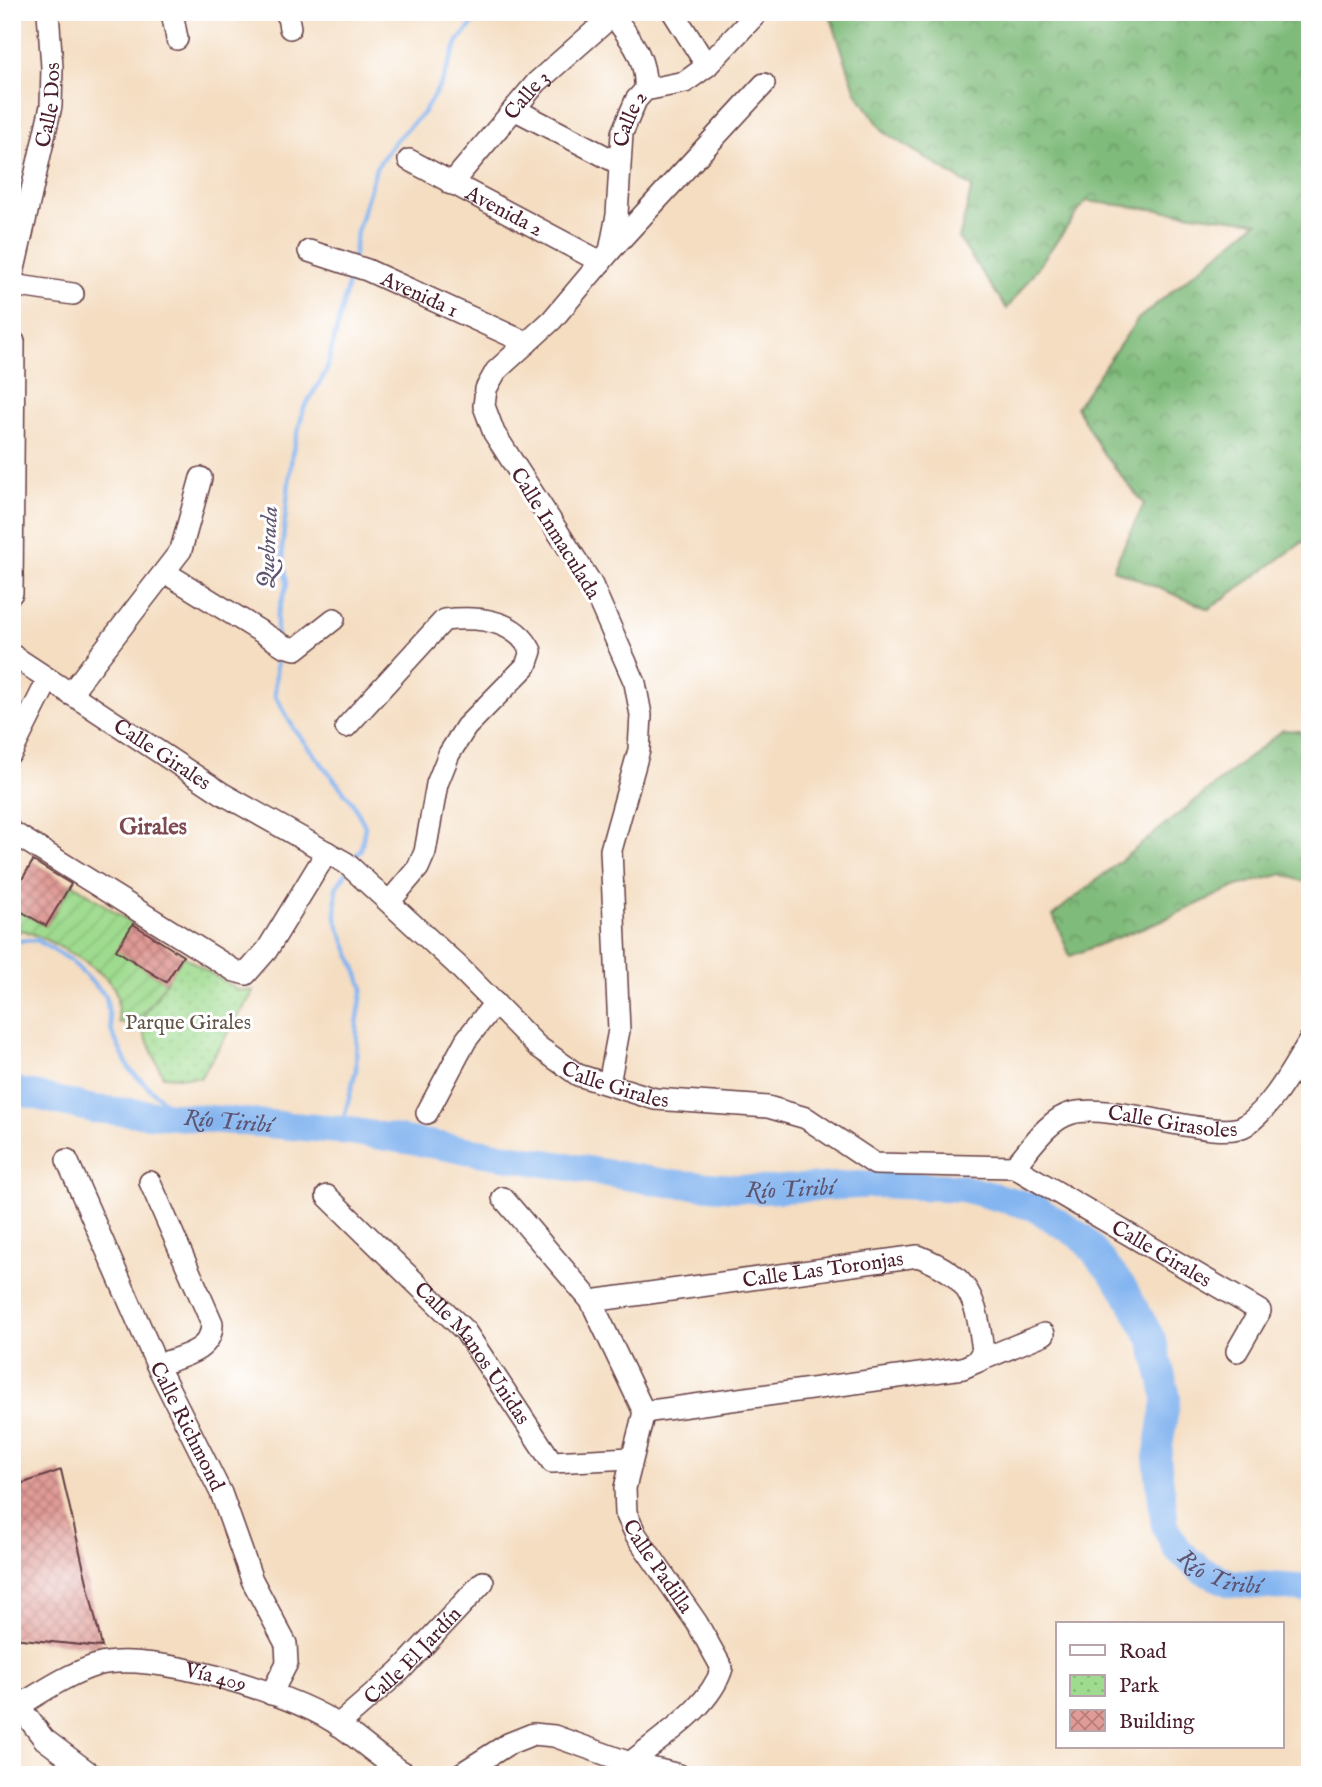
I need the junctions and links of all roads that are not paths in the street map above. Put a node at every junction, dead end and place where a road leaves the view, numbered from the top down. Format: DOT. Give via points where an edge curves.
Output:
graph roads {
  1 [pos="48,12"];
  2 [pos="172,12"];
  3 [pos="673,12"];
  4 [pos="758,12"];
  5 [pos="177,39"];
  6 [pos="707,66"];
  7 [pos="764,84"];
  8 [pos="645,90"];
  9 [pos="514,109"];
  10 [pos="409,160"];
  11 [pos="618,163"];
  12 [pos="451,184"];
  13 [pos="309,251"];
  14 [pos="606,257"];
  15 [pos="12,278"];
  16 [pos="12,285"];
  17 [pos="73,294"];
  18 [pos="14,342"];
  19 [pos="527,343"];
  20 [pos="13,400"];
  21 [pos="201,478"];
  22 [pos="166,573"];
  23 [pos="12,593"];
  24 [pos="334,619"];
  25 [pos="12,656"];
  26 [pos="48,680"];
  27 [pos="70,694"];
  28 [pos="346,727"];
  29 [pos="12,752"];
  30 [pos="12,832"];
  31 [pos="327,852"];
  32 [pos="390,901"];
  33 [pos="495,1003"];
  34 [pos="1310,1040"];
  35 [pos="610,1084"];
  36 [pos="428,1113"];
  37 [pos="67,1160"];
  38 [pos="1014,1167"];
  39 [pos="150,1182"];
  40 [pos="327,1196"];
  41 [pos="503,1198"];
  42 [pos="591,1301"];
  43 [pos="1044,1334"];
  44 [pos="1237,1351"];
  45 [pos="976,1362"];
  46 [pos="157,1365"];
  47 [pos="644,1412"];
  48 [pos="631,1458"];
  49 [pos="483,1582"];
  50 [pos="271,1694"];
  51 [pos="16,1708"];
  52 [pos="338,1724"];
  53 [pos="630,1763"];
  54 [pos="92,1775"];
  55 [pos="408,1775"];
  56 [pos="459,1775"];
  57 [pos="679,1775"];
  1 -- 15 [label="street, Calle Dos" via="51,106"];
  2 -- 5 [label="street"];
  3 -- 6 [label="street"];
  4 -- 6 [label="street, Calle 2"];
  6 -- 8 [label="street, Calle 2" via="685,82"];
  7 -- 14 [label="street, Calle Inmaculada"];
  8 -- 9 [label="street, Calle 3" via="641,53 613,15 537,82"];
  8 -- 11 [label="street, Calle 2" via="628,113"];
  9 -- 11 [label="street"];
  9 -- 12 [label="street, Calle 3"];
  10 -- 12 [label="street, Avenida 2"];
  11 -- 14 [label="street, Calle 2" via="617,215"];
  12 -- 14 [label="street, Avenida 2"];
  13 -- 19 [label="street, Avenida 1" via="367,270"];
  14 -- 19 [label="street, Calle Inmaculada"];
  16 -- 17 [label="street"];
  18 -- 20 [label="street"];
  19 -- 35 [label="street, Calle Inmaculada" via="496,371 486,389 484,406 494,433 591,583 635,683 640,715 639,750 611,850 619,1030"];
  20 -- 23 [label="street"];
  21 -- 22 [label="street" via="181,550"];
  22 -- 24 [label="street" via="284,646 303,646"];
  22 -- 27 [label="street"];
  25 -- 26 [label="street, Calle Girales"];
  26 -- 27 [label="street, Calle Girales"];
  26 -- 29 [label="street"];
  27 -- 31 [label="street, Calle Girales" via="223,794"];
  28 -- 32 [label="street" via="444,620 463,617 513,627 531,651 526,666 466,727 449,754 437,784 425,852 418,868"];
  30 -- 31 [label="street" via="234,971 246,974 267,950"];
  31 -- 32 [label="street, Calle Girales"];
  32 -- 33 [label="street, Calle Girales"];
  33 -- 35 [label="street, Calle Girales" via="537,1046 578,1075"];
  33 -- 36 [label="street" via="466,1040"];
  34 -- 38 [label="street, Calle Girasoles" via="1272,1100 1244,1127 1223,1131 1107,1110 1070,1113 1046,1130"];
  35 -- 38 [label="street, Calle Girales" via="655,1099 768,1107 806,1118 875,1164"];
  37 -- 46 [label="street, Calle Richmond"];
  38 -- 44 [label="street, Calle Girales" via="1260,1311"];
  39 -- 46 [label="street" via="212,1323 208,1343"];
  40 -- 48 [label="street, Calle Manos Unidas" via="465,1332 552,1462"];
  41 -- 42 [label="street"];
  42 -- 45 [label="street, Calle Las Toronjas" via="918,1256 961,1279 972,1295 983,1351"];
  42 -- 47 [label="street"];
  43 -- 45 [label="street"];
  45 -- 47 [label="street" via="963,1368"];
  46 -- 50 [label="street, Calle Richmond" via="221,1493 252,1580 286,1644 287,1663"];
  47 -- 48 [label="street, Calle Padilla"];
  48 -- 53 [label="street, Calle Padilla" via="626,1513 722,1668 717,1683 684,1718"];
  49 -- 52 [label="street, Calle El Jardín" via="400,1671"];
  50 -- 51 [label="street, Vía 409" via="135,1661 100,1664 79,1672"];
  50 -- 52 [label="street, Vía 409"];
  51 -- 54 [label="street" via="44,1739"];
  52 -- 55 [label="street, Vía 409"];
  53 -- 56 [label="street" via="554,1736 533,1734"];
  53 -- 57 [label="street"];
}
